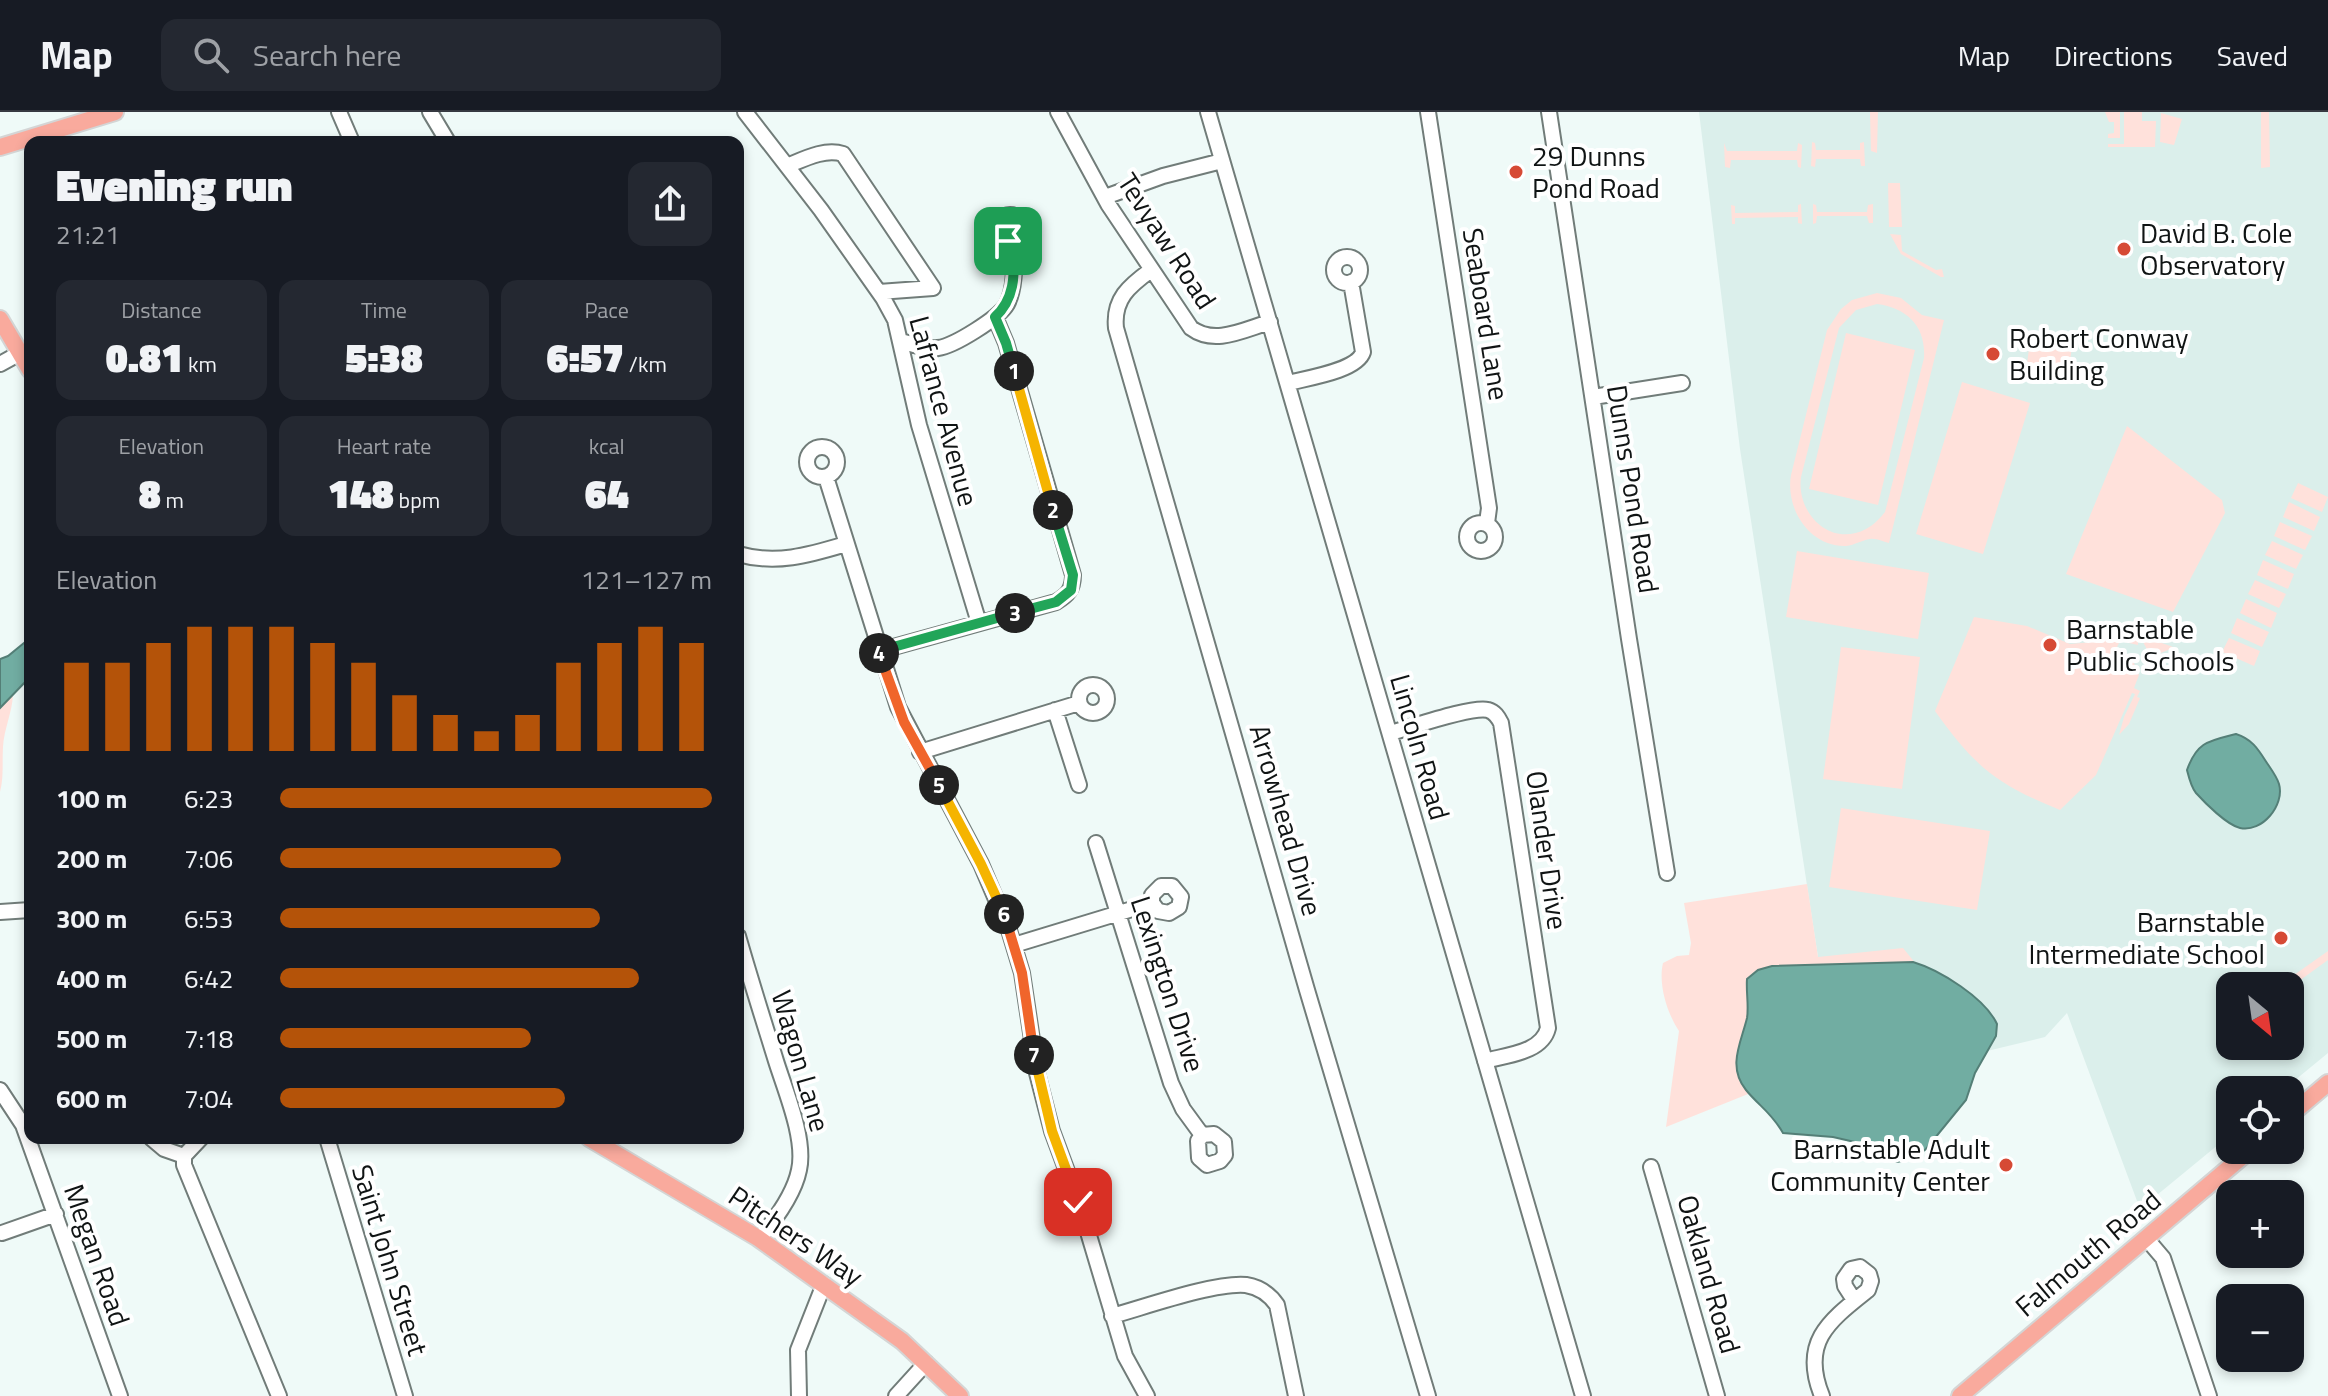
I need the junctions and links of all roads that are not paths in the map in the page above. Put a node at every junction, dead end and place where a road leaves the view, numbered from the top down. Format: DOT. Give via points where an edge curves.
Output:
graph roads {
  1 [pos="115,112"];
  2 [pos="339,112"];
  3 [pos="430,112"];
  4 [pos="745,112"];
  5 [pos="1058,112"];
  6 [pos="1208,112"];
  7 [pos="1428,112"];
  8 [pos="1549,112"];
  9 [pos="36,136"];
  10 [pos="349,136"];
  11 [pos="444,136"];
  12 [pos="24,140"];
  13 [pos="0,147"];
  14 [pos="1222,161"];
  15 [pos="787,166"];
  16 [pos="1105,197"];
  17 [pos="1014,241"];
  18 [pos="1151,270"];
  19 [pos="1351,282"];
  20 [pos="879,292"];
  21 [pos="995,317"];
  22 [pos="0,319"];
  23 [pos="1270,322"];
  24 [pos="901,341"];
  25 [pos="20,353"];
  26 [pos="24,360"];
  27 [pos="0,364"];
  28 [pos="1288,383"];
  29 [pos="1682,383"];
  30 [pos="1593,397"];
  31 [pos="826,477"];
  32 [pos="1487,523"];
  33 [pos="846,544"];
  34 [pos="744,555"];
  35 [pos="979,623"];
  36 [pos="879,651"];
  37 [pos="1079,703"];
  38 [pos="1055,710"];
  39 [pos="1390,733"];
  40 [pos="920,752"];
  41 [pos="1079,785"];
  42 [pos="1096,843"];
  43 [pos="1667,873"];
  44 [pos="1152,903"];
  45 [pos="24,910"];
  46 [pos="0,912"];
  47 [pos="1118,913"];
  48 [pos="1014,945"];
  49 [pos="744,956"];
  50 [pos="1485,1061"];
  51 [pos="2328,1083"];
  52 [pos="0,1090"];
  53 [pos="2304,1103"];
  54 [pos="24,1128"];
  55 [pos="1202,1135"];
  56 [pos="30,1144"];
  57 [pos="158,1144"];
  58 [pos="195,1144"];
  59 [pos="329,1144"];
  60 [pos="599,1144"];
  61 [pos="184,1156"];
  62 [pos="2233,1164"];
  63 [pos="1651,1167"];
  64 [pos="56,1214"];
  65 [pos="2,1233"];
  66 [pos="2146,1238"];
  67 [pos="759,1239"];
  68 [pos="824,1284"];
  69 [pos="1854,1300"];
  70 [pos="1112,1316"];
  71 [pos="926,1363"];
  72 [pos="120,1396"];
  73 [pos="279,1396"];
  74 [pos="405,1396"];
  75 [pos="799,1396"];
  76 [pos="896,1396"];
  77 [pos="960,1396"];
  78 [pos="1147,1396"];
  79 [pos="1296,1396"];
  80 [pos="1428,1396"];
  81 [pos="1583,1396"];
  82 [pos="1717,1396"];
  83 [pos="1822,1396"];
  84 [pos="1960,1396"];
  85 [pos="2209,1396"];
  1 -- 9 [label="main road"];
  2 -- 10 [label="street"];
  3 -- 11 [label="street"];
  4 -- 15 [label="street, Lafrance Avenue"];
  5 -- 16 [label="street, Tevyaw Road"];
  6 -- 14 [label="street, Lincoln Road"];
  7 -- 32 [label="street, Seaboard Lane" via="1488,495"];
  8 -- 30 [label="street, Dunns Pond Road"];
  12 -- 13 [label="main road"];
  14 -- 16 [label="street"];
  14 -- 23 [label="street, Lincoln Road"];
  15 -- 20 [label="street, Lafrance Avenue"];
  15 -- 20 [label="street" via="832,151 843,154 933,288"];
  16 -- 18 [label="street, Tevyaw Road"];
  17 -- 21 [label="street" via="1011,294"];
  18 -- 23 [label="street, Tevyaw Road" via="1191,328 1201,334 1228,335"];
  18 -- 80 [label="street, Arrowhead Drive" via="1118,300 1116,328"];
  19 -- 28 [label="street" via="1361,358 1351,366"];
  20 -- 24 [label="street, Lafrance Avenue"];
  21 -- 24 [label="street" via="939,348"];
  21 -- 35 [label="street" via="1073,585 1056,602"];
  22 -- 25 [label="main road"];
  23 -- 28 [label="street, Lincoln Road"];
  24 -- 35 [label="street, Lafrance Avenue" via="927,454"];
  25 -- 26 [label="main road"];
  25 -- 27 [label="street"];
  28 -- 39 [label="street, Lincoln Road"];
  29 -- 30 [label="street"];
  30 -- 43 [label="street, Dunns Pond Road"];
  31 -- 33 [label="street"];
  33 -- 34 [label="street" via="784,559"];
  33 -- 36 [label="street"];
  35 -- 36 [label="street"];
  36 -- 40 [label="street"];
  37 -- 38 [label="street"];
  38 -- 40 [label="street"];
  38 -- 41 [label="street"];
  39 -- 50 [label="street, Lincoln Road"];
  39 -- 50 [label="street, Olander Drive" via="1485,710 1501,723 1548,1028 1537,1045"];
  40 -- 48 [label="street" via="981,864"];
  42 -- 47 [label="street, Lexington Drive"];
  44 -- 47 [label="street"];
  45 -- 46 [label="street"];
  47 -- 48 [label="street"];
  47 -- 55 [label="street, Lexington Drive" via="1171,1083"];
  48 -- 70 [label="street" via="1044,1101"];
  49 -- 67 [label="street, Wagon Lane" via="800,1148 793,1188"];
  50 -- 81 [label="street, Lincoln Road"];
  51 -- 53 [label="main road"];
  52 -- 54 [label="street, Megan Road"];
  56 -- 64 [label="street, Megan Road"];
  57 -- 61 [label="street"];
  58 -- 61 [label="street"];
  59 -- 74 [label="street, Saint John Street"];
  60 -- 67 [label="main road, Pitchers Way"];
  61 -- 73 [label="street"];
  62 -- 66 [label="main road, Falmouth Road"];
  63 -- 82 [label="street, Oakland Road"];
  64 -- 65 [label="street"];
  64 -- 72 [label="street, Megan Road"];
  66 -- 84 [label="main road, Falmouth Road"];
  66 -- 85 [label="street" via="2163,1258"];
  67 -- 68 [label="main road, Pitchers Way"];
  68 -- 71 [label="main road, Pitchers Way"];
  68 -- 75 [label="street" via="798,1350"];
  69 -- 83 [label="street" via="1819,1338 1815,1366"];
  70 -- 78 [label="street" via="1125,1356"];
  70 -- 79 [label="street" via="1217,1288 1243,1285 1262,1290 1278,1310"];
  71 -- 76 [label="street"];
  71 -- 77 [label="main road, Pitchers Way"];
}
